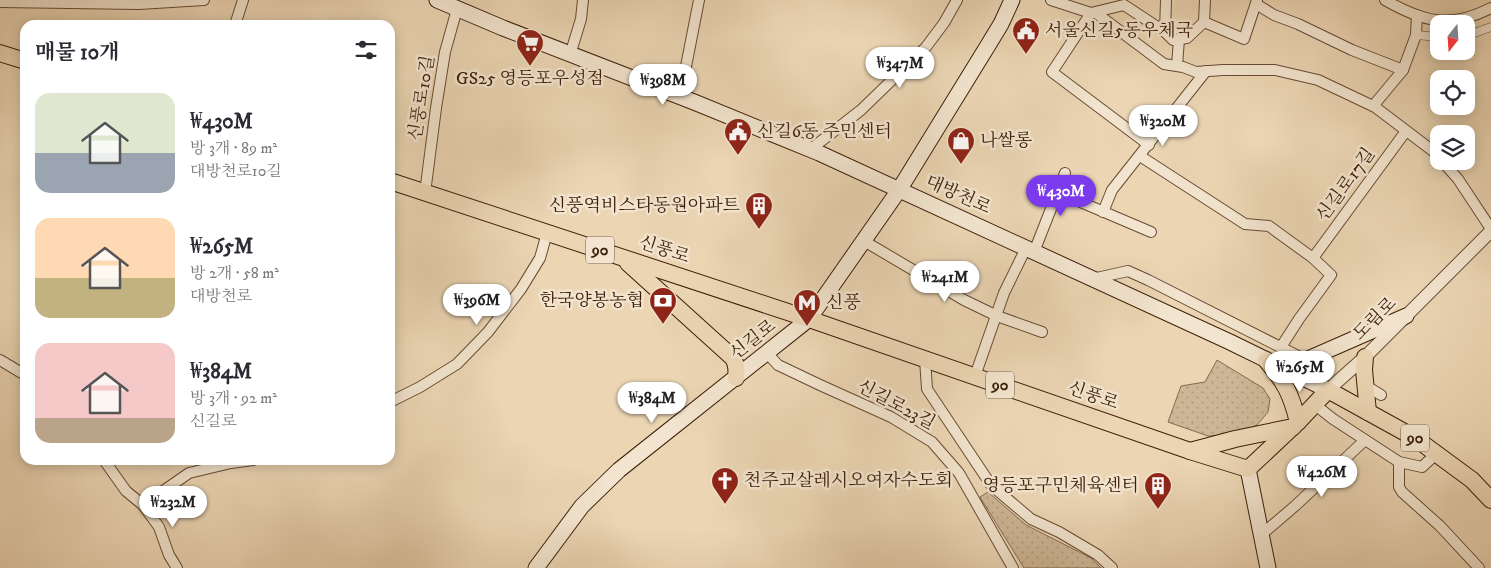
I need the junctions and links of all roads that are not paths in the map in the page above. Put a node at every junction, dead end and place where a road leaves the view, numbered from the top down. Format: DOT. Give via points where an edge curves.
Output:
graph roads {
  1 [pos="204,0"];
  2 [pos="243,0"];
  3 [pos="437,0"];
  4 [pos="583,0"];
  5 [pos="699,0"];
  6 [pos="957,0"];
  7 [pos="1012,0"];
  8 [pos="1051,0"];
  9 [pos="1166,0"];
  10 [pos="1205,0"];
  11 [pos="1385,0"];
  12 [pos="0,2"];
  13 [pos="1257,2"];
  14 [pos="1491,8"];
  15 [pos="458,9"];
  16 [pos="1091,13"];
  17 [pos="1417,15"];
  18 [pos="237,20"];
  19 [pos="1204,22"];
  20 [pos="1487,28"];
  21 [pos="1165,32"];
  22 [pos="1475,33"];
  23 [pos="1416,35"];
  24 [pos="1430,36"];
  25 [pos="1179,39"];
  26 [pos="0,53"];
  27 [pos="570,54"];
  28 [pos="20,59"];
  29 [pos="1177,66"];
  30 [pos="1403,70"];
  31 [pos="1206,71"];
  32 [pos="680,97"];
  33 [pos="1373,106"];
  34 [pos="1406,131"];
  35 [pos="1149,145"];
  36 [pos="811,149"];
  37 [pos="1430,149"];
  38 [pos="1140,156"];
  39 [pos="1450,170"];
  40 [pos="1065,174"];
  41 [pos="395,183"];
  42 [pos="898,190"];
  43 [pos="1057,192"];
  44 [pos="425,193"];
  45 [pos="1103,212"];
  46 [pos="1491,230"];
  47 [pos="1151,232"];
  48 [pos="547,233"];
  49 [pos="864,241"];
  50 [pos="1030,250"];
  51 [pos="622,258"];
  52 [pos="1313,258"];
  53 [pos="1092,279"];
  54 [pos="997,316"];
  55 [pos="1406,316"];
  56 [pos="809,319"];
  57 [pos="1042,332"];
  58 [pos="1281,347"];
  59 [pos="1368,353"];
  60 [pos="767,354"];
  61 [pos="925,359"];
  62 [pos="0,360"];
  63 [pos="1266,360"];
  64 [pos="1306,360"];
  65 [pos="1286,369"];
  66 [pos="20,372"];
  67 [pos="975,376"];
  68 [pos="736,378"];
  69 [pos="1328,390"];
  70 [pos="1381,395"];
  71 [pos="395,400"];
  72 [pos="1314,404"];
  73 [pos="1368,412"];
  74 [pos="1295,424"];
  75 [pos="1365,440"];
  76 [pos="1190,451"];
  77 [pos="1436,454"];
  78 [pos="1399,462"];
  79 [pos="108,465"];
  80 [pos="223,465"];
  81 [pos="1248,469"];
  82 [pos="1491,500"];
  83 [pos="143,505"];
  84 [pos="1261,535"];
  85 [pos="177,568"];
  86 [pos="536,568"];
  87 [pos="1013,568"];
  88 [pos="1112,568"];
  89 [pos="1268,568"];
  90 [pos="1479,568"];
  1 -- 12 [label="street" via="139,4"];
  2 -- 18 [label="street"];
  3 -- 15 [label="main road, 대방천로"];
  4 -- 27 [label="street" via="581,19"];
  5 -- 32 [label="street"];
  6 -- 36 [label="street" via="926,47 860,110"];
  7 -- 42 [label="main road, 신길로" via="1001,24"];
  8 -- 16 [label="street"];
  9 -- 21 [label="street"];
  10 -- 19 [label="street"];
  11 -- 17 [label="street"];
  13 -- 19 [label="street" via="1244,39"];
  13 -- 30 [label="street" via="1274,15"];
  14 -- 17 [label="street" via="1465,19 1446,22"];
  15 -- 27 [label="main road, 대방천로"];
  15 -- 44 [label="street, 신풍로10길" via="445,52"];
  16 -- 21 [label="street" via="1124,5"];
  16 -- 29 [label="street" via="1096,13 1164,64"];
  16 -- 35 [label="street" via="1052,72"];
  17 -- 23 [label="street"];
  19 -- 25 [label="street" via="1187,38"];
  20 -- 22 [label="street"];
  21 -- 25 [label="street" via="1173,40"];
  23 -- 24 [label="street"];
  23 -- 30 [label="street"];
  25 -- 29 [label="street"];
  26 -- 28 [label="main road"];
  27 -- 32 [label="main road, 대방천로"];
  29 -- 31 [label="street" via="1196,72"];
  30 -- 33 [label="street"];
  31 -- 33 [label="street" via="1275,70 1318,80"];
  31 -- 35 [label="street"];
  32 -- 36 [label="main road, 대방천로"];
  33 -- 34 [label="street"];
  34 -- 37 [label="street"];
  34 -- 52 [label="street, 신길로17길"];
  35 -- 38 [label="street"];
  36 -- 42 [label="main road, 대방천로"];
  38 -- 45 [label="street" via="1112,190"];
  38 -- 52 [label="street" via="1246,224 1269,226"];
  39 -- 46 [label="street"];
  40 -- 43 [label="street"];
  41 -- 44 [label="main road, 신풍로 / 90"];
  42 -- 49 [label="main road, 신길로"];
  42 -- 50 [label="main road, 대방천로"];
  43 -- 45 [label="street"];
  43 -- 50 [label="street"];
  44 -- 48 [label="main road, 신풍로 / 90"];
  45 -- 47 [label="street"];
  46 -- 55 [label="street, 도림로"];
  48 -- 51 [label="main road, 신풍로 / 90"];
  48 -- 71 [label="street" via="540,258 521,290 488,332 457,364"];
  49 -- 54 [label="street"];
  49 -- 56 [label="main road, 신길로"];
  50 -- 53 [label="main road, 대방천로"];
  50 -- 54 [label="street" via="1004,293"];
  51 -- 56 [label="main road, 신풍로 / 90"];
  51 -- 68 [label="main road" via="732,357 737,366"];
  52 -- 58 [label="street" via="1331,275"];
  53 -- 58 [label="street" via="1128,271"];
  53 -- 63 [label="main road, 대방천로"];
  54 -- 57 [label="street"];
  54 -- 67 [label="street"];
  55 -- 59 [label="street, 도림로"];
  55 -- 64 [label="main road"];
  56 -- 60 [label="main road, 신길로"];
  56 -- 61 [label="main road, 신풍로 / 90"];
  58 -- 64 [label="street"];
  59 -- 69 [label="street, 도림로"];
  59 -- 70 [label="street" via="1366,383"];
  59 -- 73 [label="main road" via="1364,370"];
  60 -- 68 [label="main road, 신길로"];
  60 -- 87 [label="street, 신길로23길" via="778,365 891,417 932,442 959,473"];
  61 -- 67 [label="main road, 신풍로 / 90"];
  61 -- 88 [label="street" via="926,389 991,485 1031,519 1098,554"];
  62 -- 66 [label="street"];
  63 -- 65 [label="main road, 대방천로"];
  63 -- 74 [label="main road" via="1289,391"];
  64 -- 65 [label="main road"];
  65 -- 69 [label="main road, 대방천로"];
  67 -- 76 [label="main road, 신풍로 / 90"];
  68 -- 86 [label="main road, 신길로" via="619,470 582,506"];
  69 -- 72 [label="main road, 도림로"];
  69 -- 73 [label="main road, 대방천로 / 90"];
  72 -- 74 [label="main road, 도림로"];
  72 -- 75 [label="street"];
  73 -- 77 [label="main road, 대방천로 / 90" via="1415,438"];
  74 -- 76 [label="main road"];
  74 -- 81 [label="main road, 도림로"];
  75 -- 78 [label="street"];
  75 -- 84 [label="street"];
  76 -- 81 [label="main road, 신풍로 / 90"];
  77 -- 78 [label="street" via="1422,467"];
  77 -- 82 [label="main road, 대방천로 / 90" via="1472,480"];
  78 -- 90 [label="street" via="1402,492"];
  79 -- 83 [label="street" via="126,491"];
  80 -- 83 [label="street" via="189,473"];
  81 -- 84 [label="main road"];
  83 -- 85 [label="street" via="159,526"];
  84 -- 89 [label="main road"];
}
